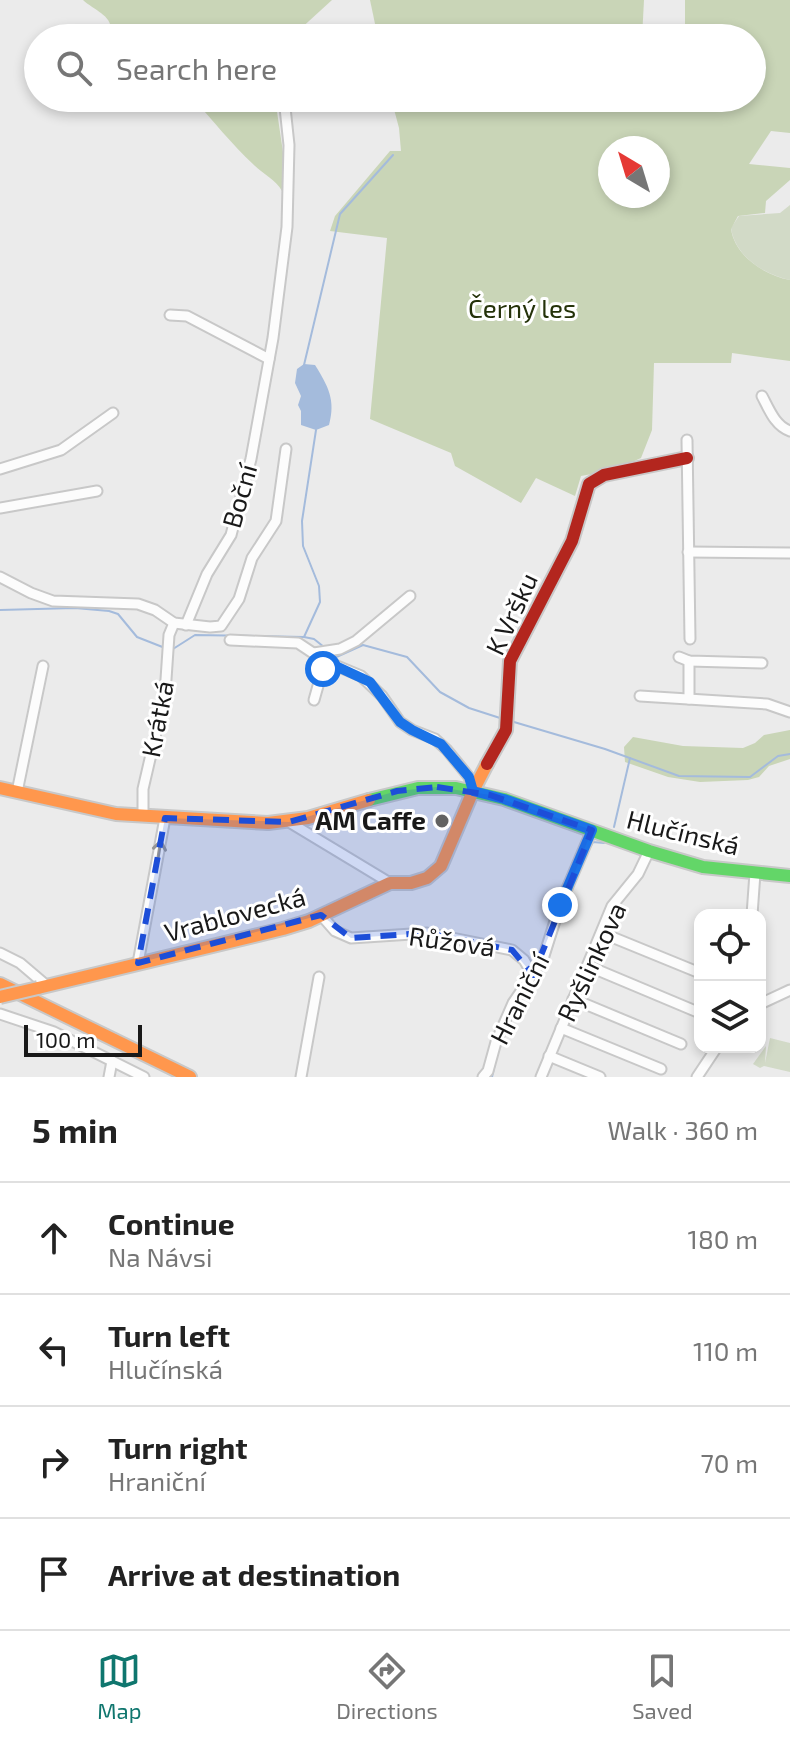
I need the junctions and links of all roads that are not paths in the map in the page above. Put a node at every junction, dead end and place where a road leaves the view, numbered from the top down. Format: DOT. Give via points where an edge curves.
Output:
graph roads {
  1 [pos="285,112"];
  2 [pos="189,304"];
  3 [pos="170,315"];
  4 [pos="187,316"];
  5 [pos="269,359"];
  6 [pos="762,396"];
  7 [pos="113,413"];
  8 [pos="790,431"];
  9 [pos="687,440"];
  10 [pos="286,449"];
  11 [pos="687,458"];
  12 [pos="0,469"];
  13 [pos="97,491"];
  14 [pos="0,508"];
  15 [pos="688,552"];
  16 [pos="790,553"];
  17 [pos="0,577"];
  18 [pos="410,596"];
  19 [pos="174,623"];
  20 [pos="186,625"];
  21 [pos="690,639"];
  22 [pos="230,640"];
  23 [pos="322,653"];
  24 [pos="679,657"];
  25 [pos="689,661"];
  26 [pos="762,663"];
  27 [pos="43,666"];
  28 [pos="640,696"];
  29 [pos="689,699"];
  30 [pos="314,700"];
  31 [pos="790,712"];
  32 [pos="0,788"];
  33 [pos="473,791"];
  34 [pos="17,792"];
  35 [pos="143,816"];
  36 [pos="165,818"];
  37 [pos="289,822"];
  38 [pos="592,830"];
  39 [pos="649,851"];
  40 [pos="755,873"];
  41 [pos="790,876"];
  42 [pos="390,883"];
  43 [pos="752,909"];
  44 [pos="321,915"];
  45 [pos="602,933"];
  46 [pos="0,953"];
  47 [pos="138,963"];
  48 [pos="588,966"];
  49 [pos="694,971"];
  50 [pos="533,975"];
  51 [pos="319,977"];
  52 [pos="0,984"];
  53 [pos="42,987"];
  54 [pos="790,990"];
  55 [pos="0,997"];
  56 [pos="573,999"];
  57 [pos="766,1001"];
  58 [pos="694,1010"];
  59 [pos="0,1014"];
  60 [pos="561,1028"];
  61 [pos="681,1044"];
  62 [pos="713,1053"];
  63 [pos="549,1056"];
  64 [pos="112,1061"];
  65 [pos="661,1069"];
  66 [pos="700,1076"];
  67 [pos="109,1077"];
  68 [pos="144,1077"];
  69 [pos="190,1077"];
  70 [pos="301,1077"];
  71 [pos="483,1077"];
  72 [pos="541,1077"];
  73 [pos="600,1077"];
  1 -- 5 [label="street, Boční" via="287,227"];
  2 -- 4 [label="street"];
  3 -- 4 [label="street"];
  4 -- 5 [label="street"];
  5 -- 20 [label="street, Boční" via="231,535 207,574"];
  6 -- 8 [label="street" via="776,421"];
  7 -- 12 [label="street" via="61,450"];
  9 -- 11 [label="street"];
  10 -- 20 [label="street" via="276,521 252,558 239,599 221,626"];
  11 -- 15 [label="street"];
  11 -- 33 [label="street, K Vršku" via="604,475 589,484 572,541 510,661 506,730"];
  13 -- 14 [label="street"];
  15 -- 16 [label="street"];
  15 -- 21 [label="street"];
  17 -- 19 [label="street" via="53,601 138,604"];
  18 -- 23 [label="street" via="356,641"];
  19 -- 20 [label="street"];
  19 -- 35 [label="street, Krátká" via="163,714 143,789"];
  22 -- 23 [label="street" via="298,643"];
  23 -- 30 [label="street"];
  23 -- 33 [label="street" via="370,682 400,722 441,744 469,777"];
  24 -- 25 [label="street"];
  25 -- 26 [label="street"];
  25 -- 29 [label="street"];
  27 -- 34 [label="street"];
  28 -- 29 [label="street"];
  29 -- 31 [label="street" via="767,704"];
  32 -- 34 [label="street, Hlučínská"];
  33 -- 37 [label="street, Hlučínská" via="397,791"];
  33 -- 38 [label="street, Hlučínská"];
  33 -- 42 [label="street, Vrablovecká" via="438,870 419,881"];
  34 -- 35 [label="street, Hlučínská"];
  35 -- 36 [label="street, Hlučínská"];
  36 -- 37 [label="street, Hlučínská"];
  47 -- 36 [label="street, one-way"];
  37 -- 42 [label="street, Hlučínská"];
  38 -- 39 [label="street, Hlučínská"];
  38 -- 50 [label="street, Hraniční"];
  39 -- 40 [label="street, Hlučínská" via="703,867"];
  39 -- 45 [label="street, Ryšlinkova" via="612,906"];
  40 -- 41 [label="street, Hlučínská"];
  40 -- 43 [label="street"];
  42 -- 44 [label="street, Vrablovecká"];
  44 -- 47 [label="street, Vrablovecká"];
  44 -- 50 [label="street, Růžová" via="335,931 351,938 427,933 512,950"];
  45 -- 48 [label="street, Ryšlinkova"];
  45 -- 49 [label="street"];
  46 -- 53 [label="street" via="20,963"];
  47 -- 53 [label="street, Vrablovecká"];
  48 -- 56 [label="street, Ryšlinkova"];
  48 -- 58 [label="street"];
  50 -- 71 [label="street, Hraniční" via="513,1003"];
  51 -- 70 [label="street"];
  52 -- 69 [label="street"];
  53 -- 55 [label="street, Vrablovecká, bridge"];
  54 -- 57 [label="street"];
  56 -- 60 [label="street, Ryšlinkova"];
  56 -- 61 [label="street"];
  59 -- 64 [label="street" via="54,1032"];
  60 -- 63 [label="street, Ryšlinkova"];
  60 -- 65 [label="street"];
  62 -- 66 [label="street"];
  63 -- 72 [label="street, Ryšlinkova"];
  63 -- 73 [label="street"];
  64 -- 67 [label="street"];
  64 -- 68 [label="street"];
}
